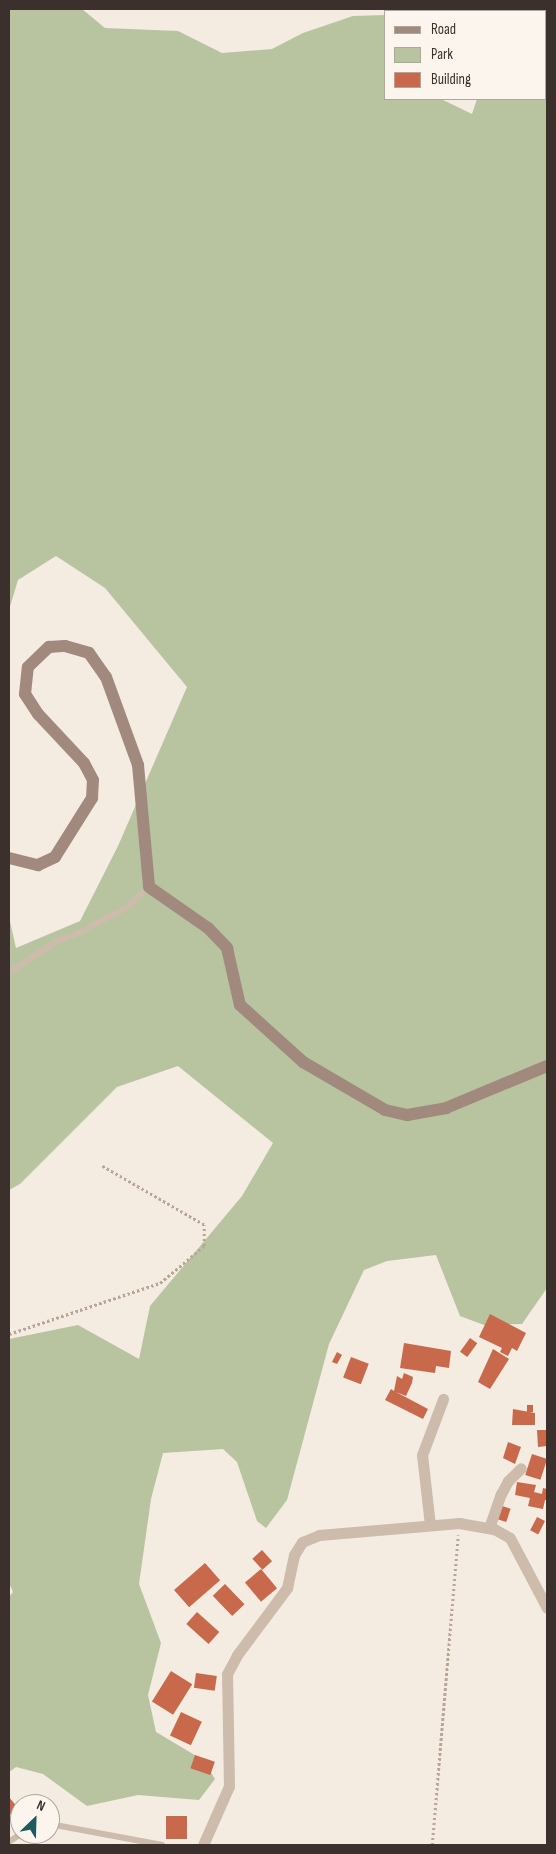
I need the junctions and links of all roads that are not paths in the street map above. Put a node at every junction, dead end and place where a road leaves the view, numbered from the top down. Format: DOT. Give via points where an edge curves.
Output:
graph roads {
  1 [pos="9,858"];
  2 [pos="149,887"];
  3 [pos="13,970"];
  4 [pos="547,1066"];
  5 [pos="443,1399"];
  6 [pos="521,1468"];
  7 [pos="430,1525"];
  8 [pos="490,1528"];
  9 [pos="547,1608"];
  10 [pos="60,1826"];
  11 [pos="162,1845"];
  12 [pos="203,1845"];
  1 -- 2 [label="street" via="38,865 55,857 92,798 93,780 84,763 38,714 25,694 28,667 49,647 65,646 89,653 106,677 138,765"];
  2 -- 3 [label="lane" via="126,908 78,934 59,940"];
  2 -- 4 [label="street" via="208,928 227,948 240,1005 303,1062 385,1110 407,1115 427,1114"];
  5 -- 7 [label="street" via="422,1455"];
  6 -- 8 [label="street" via="500,1494"];
  7 -- 8 [label="street" via="459,1523"];
  7 -- 12 [label="street" via="319,1535 302,1542 294,1555 287,1588 236,1655 227,1674 229,1786"];
  8 -- 9 [label="street" via="510,1538"];
  10 -- 11 [label="lane"];
}
